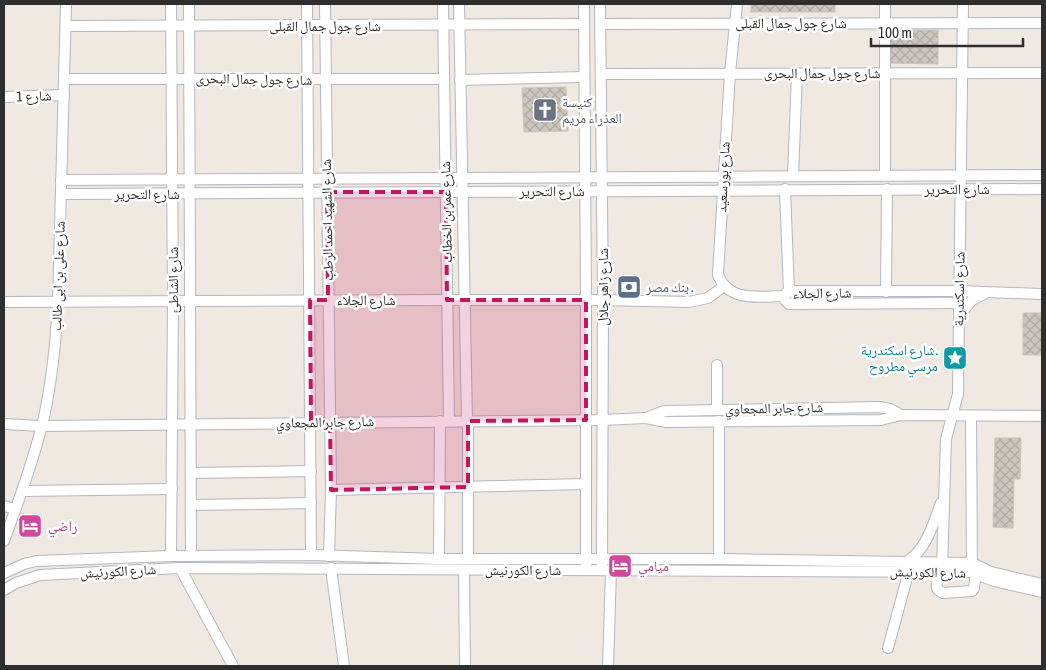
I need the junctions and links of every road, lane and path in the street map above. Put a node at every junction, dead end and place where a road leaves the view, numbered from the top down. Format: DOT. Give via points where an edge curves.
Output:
graph roads {
  1 [pos="66,4"];
  2 [pos="171,4"];
  3 [pos="189,4"];
  4 [pos="307,4"];
  5 [pos="325,4"];
  6 [pos="443,4"];
  7 [pos="459,4"];
  8 [pos="584,4"];
  9 [pos="600,4"];
  10 [pos="737,4"];
  11 [pos="885,4"];
  12 [pos="963,4"];
  13 [pos="962,22"];
  14 [pos="885,23"];
  15 [pos="1042,23"];
  16 [pos="584,24"];
  17 [pos="601,24"];
  18 [pos="736,24"];
  19 [pos="443,25"];
  20 [pos="459,25"];
  21 [pos="66,26"];
  22 [pos="171,26"];
  23 [pos="189,26"];
  24 [pos="307,26"];
  25 [pos="325,26"];
  26 [pos="730,73"];
  27 [pos="886,73"];
  28 [pos="962,73"];
  29 [pos="1042,73"];
  30 [pos="601,74"];
  31 [pos="797,74"];
  32 [pos="584,77"];
  33 [pos="64,78"];
  34 [pos="172,78"];
  35 [pos="190,78"];
  36 [pos="444,79"];
  37 [pos="308,80"];
  38 [pos="326,80"];
  39 [pos="460,80"];
  40 [pos="64,95"];
  41 [pos="4,97"];
  42 [pos="884,175"];
  43 [pos="962,175"];
  44 [pos="1042,175"];
  45 [pos="723,176"];
  46 [pos="793,176"];
  47 [pos="585,177"];
  48 [pos="602,177"];
  49 [pos="309,178"];
  50 [pos="327,178"];
  51 [pos="446,178"];
  52 [pos="462,178"];
  53 [pos="172,179"];
  54 [pos="190,179"];
  55 [pos="61,180"];
  56 [pos="784,189"];
  57 [pos="887,189"];
  58 [pos="961,189"];
  59 [pos="1042,189"];
  60 [pos="585,190"];
  61 [pos="602,190"];
  62 [pos="722,190"];
  63 [pos="309,192"];
  64 [pos="327,192"];
  65 [pos="446,192"];
  66 [pos="462,192"];
  67 [pos="172,193"];
  68 [pos="190,193"];
  69 [pos="61,194"];
  70 [pos="724,286"];
  71 [pos="959,291"];
  72 [pos="846,292"];
  73 [pos="886,292"];
  74 [pos="990,292"];
  75 [pos="787,294"];
  76 [pos="1042,294"];
  77 [pos="310,300"];
  78 [pos="328,300"];
  79 [pos="447,300"];
  80 [pos="464,300"];
  81 [pos="586,300"];
  82 [pos="603,300"];
  83 [pos="173,301"];
  84 [pos="191,301"];
  85 [pos="4,302"];
  86 [pos="58,302"];
  87 [pos="959,303"];
  88 [pos="846,304"];
  89 [pos="959,316"];
  90 [pos="717,365"];
  91 [pos="717,409"];
  92 [pos="900,415"];
  93 [pos="952,416"];
  94 [pos="971,416"];
  95 [pos="1042,416"];
  96 [pos="646,418"];
  97 [pos="586,420"];
  98 [pos="602,420"];
  99 [pos="444,421"];
  100 [pos="468,421"];
  101 [pos="719,421"];
  102 [pos="311,422"];
  103 [pos="330,422"];
  104 [pos="191,423"];
  105 [pos="4,424"];
  106 [pos="172,424"];
  107 [pos="41,426"];
  108 [pos="311,471"];
  109 [pos="191,473"];
  110 [pos="586,484"];
  111 [pos="468,487"];
  112 [pos="439,488"];
  113 [pos="172,489"];
  114 [pos="331,490"];
  115 [pos="22,491"];
  116 [pos="944,498"];
  117 [pos="311,503"];
  118 [pos="191,504"];
  119 [pos="4,506"];
  120 [pos="15,509"];
  121 [pos="4,541"];
  122 [pos="311,555"];
  123 [pos="171,556"];
  124 [pos="191,556"];
  125 [pos="329,556"];
  126 [pos="439,559"];
  127 [pos="468,559"];
  128 [pos="586,559"];
  129 [pos="602,559"];
  130 [pos="719,559"];
  131 [pos="24,564"];
  132 [pos="909,565"];
  133 [pos="180,568"];
  134 [pos="331,568"];
  135 [pos="940,569"];
  136 [pos="973,569"];
  137 [pos="464,570"];
  138 [pos="586,571"];
  139 [pos="607,571"];
  140 [pos="4,573"];
  141 [pos="26,579"];
  142 [pos="4,581"];
  143 [pos="16,583"];
  144 [pos="1042,584"];
  145 [pos="4,590"];
  146 [pos="1042,592"];
  147 [pos="888,648"];
  148 [pos="233,666"];
  149 [pos="344,666"];
  150 [pos="466,666"];
  151 [pos="608,666"];
  1 -- 21 [label="street, شارع على بن ابى طالب"];
  2 -- 22 [label="street, شارع الشاطئ"];
  3 -- 23 [label="street, شارع الشاطئ"];
  4 -- 24 [label="street, شارع الشهيد احمد الرطب"];
  5 -- 25 [label="street, شارع الشهيد احمد الرطب"];
  6 -- 19 [label="street, شارع عمر بن الخطاب"];
  7 -- 20 [label="street, شارع عمر بن الخطاب"];
  8 -- 16 [label="street, شارع زاهر جلال"];
  9 -- 17 [label="street, شارع زاهر جلال"];
  10 -- 18 [label="street, شارع بورسعيد"];
  11 -- 14 [label="street"];
  12 -- 13 [label="street, شارع اسكندرية"];
  13 -- 14 [label="street, شارع جول جمال القبلى"];
  13 -- 15 [label="street, شارع جول جمال القبلى"];
  13 -- 28 [label="street, شارع اسكندرية"];
  14 -- 18 [label="street, شارع جول جمال القبلى"];
  14 -- 27 [label="street"];
  16 -- 20 [label="street, شارع جول جمال القبلى"];
  16 -- 32 [label="street, شارع زاهر جلال"];
  17 -- 18 [label="street, شارع جول جمال القبلى"];
  17 -- 30 [label="street, شارع زاهر جلال"];
  18 -- 26 [label="street, شارع بورسعيد"];
  19 -- 20 [label="street, شارع جول جمال القبلى"];
  19 -- 25 [label="street, شارع جول جمال القبلى"];
  19 -- 36 [label="street, شارع عمر بن الخطاب"];
  20 -- 39 [label="street, شارع عمر بن الخطاب"];
  21 -- 22 [label="street, شارع جول جمال القبلى"];
  21 -- 33 [label="street, شارع على بن ابى طالب"];
  22 -- 23 [label="street, شارع جول جمال القبلى"];
  22 -- 34 [label="street, شارع الشاطئ"];
  23 -- 24 [label="street, شارع جول جمال القبلى"];
  23 -- 35 [label="street, شارع الشاطئ"];
  24 -- 25 [label="street, شارع جول جمال القبلى"];
  24 -- 37 [label="street, شارع الشهيد احمد الرطب"];
  25 -- 38 [label="street, شارع الشهيد احمد الرطب"];
  26 -- 30 [label="street, شارع جول جمال البحرى"];
  26 -- 31 [label="street, شارع جول جمال البحرى"];
  26 -- 45 [label="street, شارع بورسعيد"];
  27 -- 28 [label="street, شارع جول جمال البحرى"];
  27 -- 31 [label="street, شارع جول جمال البحرى"];
  27 -- 42 [label="street"];
  28 -- 29 [label="street, شارع جول جمال البحرى"];
  28 -- 43 [label="street, شارع اسكندرية"];
  30 -- 48 [label="street, شارع زاهر جلال"];
  31 -- 46 [label="street"];
  32 -- 39 [label="street"];
  32 -- 47 [label="street, شارع زاهر جلال"];
  33 -- 34 [label="street, شارع جول جمال البحرى"];
  33 -- 40 [label="street, شارع على بن ابى طالب"];
  34 -- 35 [label="street, شارع جول جمال البحرى"];
  34 -- 53 [label="street, شارع الشاطئ"];
  35 -- 37 [label="street, شارع جول جمال البحرى"];
  35 -- 54 [label="street, شارع الشاطئ"];
  36 -- 38 [label="street, شارع جول جمال البحرى"];
  36 -- 51 [label="street, شارع عمر بن الخطاب"];
  37 -- 38 [label="street, شارع جول جمال البحرى"];
  37 -- 49 [label="street, شارع الشهيد احمد الرطب"];
  38 -- 50 [label="street, شارع الشهيد احمد الرطب"];
  39 -- 52 [label="street, شارع عمر بن الخطاب"];
  40 -- 41 [label="street, شارع 1"];
  40 -- 55 [label="street, شارع على بن ابى طالب"];
  42 -- 43 [label="street, شارع التحرير"];
  42 -- 46 [label="street, شارع التحرير"];
  43 -- 44 [label="street, شارع التحرير"];
  43 -- 58 [label="street, شارع اسكندرية"];
  45 -- 46 [label="street, شارع التحرير"];
  45 -- 48 [label="street, شارع التحرير"];
  45 -- 62 [label="street, شارع بورسعيد"];
  47 -- 48 [label="street, شارع التحرير"];
  47 -- 52 [label="street, شارع التحرير"];
  47 -- 60 [label="street, شارع زاهر جلال"];
  48 -- 61 [label="street, شارع زاهر جلال"];
  49 -- 50 [label="street, شارع التحرير"];
  49 -- 54 [label="street, شارع التحرير"];
  49 -- 63 [label="street, شارع الشهيد احمد الرطب"];
  50 -- 51 [label="street, شارع التحرير"];
  50 -- 64 [label="street, شارع الشهيد احمد الرطب"];
  51 -- 52 [label="street, شارع التحرير"];
  51 -- 65 [label="street, شارع عمر بن الخطاب"];
  52 -- 66 [label="street, شارع عمر بن الخطاب"];
  53 -- 54 [label="street, شارع التحرير"];
  53 -- 55 [label="street, شارع التحرير"];
  53 -- 67 [label="street, شارع الشاطئ"];
  54 -- 68 [label="street, شارع الشاطئ"];
  55 -- 69 [label="street, شارع على بن ابى طالب"];
  56 -- 57 [label="street, شارع التحرير"];
  56 -- 62 [label="street, شارع التحرير"];
  56 -- 75 [label="street"];
  57 -- 58 [label="street, شارع التحرير"];
  57 -- 73 [label="street"];
  58 -- 59 [label="street, شارع التحرير"];
  58 -- 71 [label="street, شارع اسكندرية"];
  60 -- 61 [label="street, شارع التحرير"];
  60 -- 66 [label="street, شارع التحرير"];
  60 -- 81 [label="street, شارع زاهر جلال"];
  61 -- 62 [label="street, شارع التحرير"];
  61 -- 82 [label="street, شارع زاهر جلال"];
  62 -- 70 [label="street, شارع بورسعيد" via="718,275"];
  63 -- 64 [label="street, شارع التحرير"];
  63 -- 68 [label="street, شارع التحرير"];
  63 -- 77 [label="street, شارع الشهيد احمد الرطب"];
  64 -- 65 [label="street, شارع التحرير"];
  64 -- 78 [label="street, شارع الشهيد احمد الرطب"];
  65 -- 66 [label="street, شارع التحرير"];
  65 -- 79 [label="street, شارع عمر بن الخطاب"];
  66 -- 80 [label="street, شارع عمر بن الخطاب"];
  67 -- 68 [label="street, شارع التحرير"];
  67 -- 69 [label="street, شارع التحرير"];
  67 -- 83 [label="street, شارع الشاطئ"];
  68 -- 84 [label="street, شارع الشاطئ"];
  69 -- 86 [label="street, شارع على بن ابى طالب"];
  70 -- 75 [label="street" via="742,296"];
  70 -- 82 [label="street, شارع الجلاء" via="696,302"];
  71 -- 73 [label="street, شارع الجلاء"];
  71 -- 74 [label="street, شارع الجلاء"];
  71 -- 87 [label="street, شارع اسكندرية"];
  72 -- 73 [label="street, شارع الجلاء"];
  72 -- 75 [label="street, شارع الجلاء"];
  72 -- 88 [label="street"];
  74 -- 76 [label="street, شارع الجلاء"];
  74 -- 89 [label="street" via="972,300"];
  75 -- 88 [label="street, شارع الجلاء" via="785,301 789,304"];
  77 -- 78 [label="street, شارع الجلاء"];
  77 -- 84 [label="street, شارع الجلاء"];
  77 -- 102 [label="street, شارع الشهيد احمد الرطب"];
  78 -- 79 [label="street, شارع الجلاء"];
  78 -- 103 [label="street, شارع الشهيد احمد الرطب"];
  79 -- 80 [label="street, شارع الجلاء"];
  79 -- 99 [label="street, شارع عمر بن الخطاب"];
  80 -- 81 [label="street, شارع الجلاء"];
  80 -- 100 [label="street, شارع عمر بن الخطاب"];
  81 -- 82 [label="street, شارع الجلاء"];
  81 -- 97 [label="street, شارع زاهر جلال"];
  82 -- 98 [label="street, شارع زاهر جلال"];
  83 -- 84 [label="street, شارع الجلاء"];
  83 -- 86 [label="street, شارع الجلاء"];
  83 -- 106 [label="street, شارع الشاطئ"];
  84 -- 104 [label="street, شارع الشاطئ"];
  85 -- 86 [label="street, شارع الجلاء"];
  86 -- 107 [label="street, شارع على بن ابى طالب" via="46,408"];
  87 -- 88 [label="street, شارع الجلاء"];
  87 -- 89 [label="street, شارع اسكندرية"];
  89 -- 93 [label="street, شارع اسكندرية" via="958,394"];
  90 -- 91 [label="street"];
  91 -- 92 [label="street, شارع جابر المجعاوي" via="879,407"];
  91 -- 96 [label="street, شارع جابر المجعاوي" via="664,410"];
  92 -- 93 [label="street, شارع جابر المجعاوي"];
  92 -- 101 [label="street, شارع جابر المجعاوي" via="881,420"];
  93 -- 94 [label="street, شارع جابر المجعاوي"];
  93 -- 116 [label="street, شارع اسكندرية" via="946,439"];
  94 -- 95 [label="street, شارع جابر المجعاوي"];
  94 -- 136 [label="street"];
  96 -- 98 [label="street, شارع جابر المجعاوي"];
  96 -- 101 [label="street, شارع جابر المجعاوي" via="661,422"];
  97 -- 98 [label="street, شارع جابر المجعاوي"];
  97 -- 100 [label="street, شارع جابر المجعاوي"];
  97 -- 110 [label="street, شارع زاهر جلال"];
  98 -- 129 [label="street, شارع زاهر جلال"];
  99 -- 100 [label="street, شارع جابر المجعاوي"];
  99 -- 103 [label="street, شارع جابر المجعاوي"];
  99 -- 112 [label="street, شارع عمر بن الخطاب"];
  100 -- 111 [label="street, شارع عمر بن الخطاب"];
  101 -- 130 [label="street"];
  102 -- 103 [label="street, شارع جابر المجعاوي"];
  102 -- 104 [label="street, شارع جابر المجعاوي"];
  102 -- 108 [label="street, شارع الشهيد احمد الرطب"];
  103 -- 114 [label="street, شارع الشهيد احمد الرطب"];
  104 -- 106 [label="street, شارع جابر المجعاوي"];
  104 -- 109 [label="street, شارع الشاطئ"];
  105 -- 107 [label="street, شارع جابر المجعاوي"];
  106 -- 107 [label="street, شارع جابر المجعاوي"];
  106 -- 113 [label="street, شارع الشاطئ"];
  107 -- 115 [label="street, شارع على بن ابى طالب"];
  108 -- 109 [label="street"];
  108 -- 117 [label="street, شارع الشهيد احمد الرطب"];
  109 -- 118 [label="street, شارع الشاطئ"];
  110 -- 111 [label="street"];
  110 -- 128 [label="street, شارع زاهر جلال"];
  111 -- 112 [label="street"];
  111 -- 127 [label="street, شارع عمر بن الخطاب"];
  112 -- 114 [label="street"];
  112 -- 126 [label="street, شارع عمر بن الخطاب"];
  113 -- 115 [label="street"];
  113 -- 123 [label="street, شارع الشاطئ"];
  114 -- 125 [label="street, شارع الشهيد احمد الرطب"];
  115 -- 120 [label="street, شارع على بن ابى طالب"];
  116 -- 132 [label="street" via="927,539"];
  116 -- 135 [label="street, شارع اسكندرية"];
  117 -- 118 [label="street"];
  117 -- 122 [label="street, شارع الشهيد احمد الرطب"];
  118 -- 124 [label="street, شارع الشاطئ"];
  119 -- 120 [label="street"];
  120 -- 121 [label="street, شارع على بن ابى طالب"];
  122 -- 124 [label="street, شارع الكورنيش"];
  122 -- 125 [label="street, شارع الكورنيش"];
  123 -- 124 [label="street, شارع الكورنيش"];
  123 -- 131 [label="street, شارع الكورنيش" via="48,560"];
  125 -- 126 [label="street, شارع الكورنيش"];
  126 -- 127 [label="street, شارع الكورنيش"];
  127 -- 128 [label="street, شارع الكورنيش"];
  128 -- 129 [label="street, شارع الكورنيش"];
  128 -- 138 [label="street, شارع زاهر جلال"];
  129 -- 130 [label="street, شارع الكورنيش"];
  129 -- 139 [label="street, شارع زاهر جلال"];
  130 -- 132 [label="street, شارع الكورنيش"];
  131 -- 140 [label="street, شارع الكورنيش"];
  131 -- 141 [label="street"];
  132 -- 135 [label="street, شارع الكورنيش"];
  132 -- 139 [label="street, شارع الكورنيش"];
  132 -- 147 [label="street"];
  133 -- 134 [label="street, شارع الكورنيش"];
  133 -- 141 [label="street, شارع الكورنيش" via="53,574"];
  133 -- 148 [label="street"];
  134 -- 137 [label="street, شارع الكورنيش"];
  134 -- 149 [label="street"];
  135 -- 136 [label="street, شارع الكورنيش"];
  135 -- 136 [label="street" via="938,589 943,593 972,592"];
  136 -- 144 [label="street, شارع الكورنيش"];
  136 -- 146 [label="street, شارع الكورنيش" via="994,581"];
  137 -- 138 [label="street, شارع الكورنيش"];
  137 -- 150 [label="street"];
  138 -- 139 [label="street, شارع الكورنيش"];
  139 -- 151 [label="street, شارع زاهر جلال"];
  141 -- 143 [label="street, شارع الكورنيش"];
  142 -- 143 [label="street"];
  143 -- 145 [label="street, شارع الكورنيش"];
}
